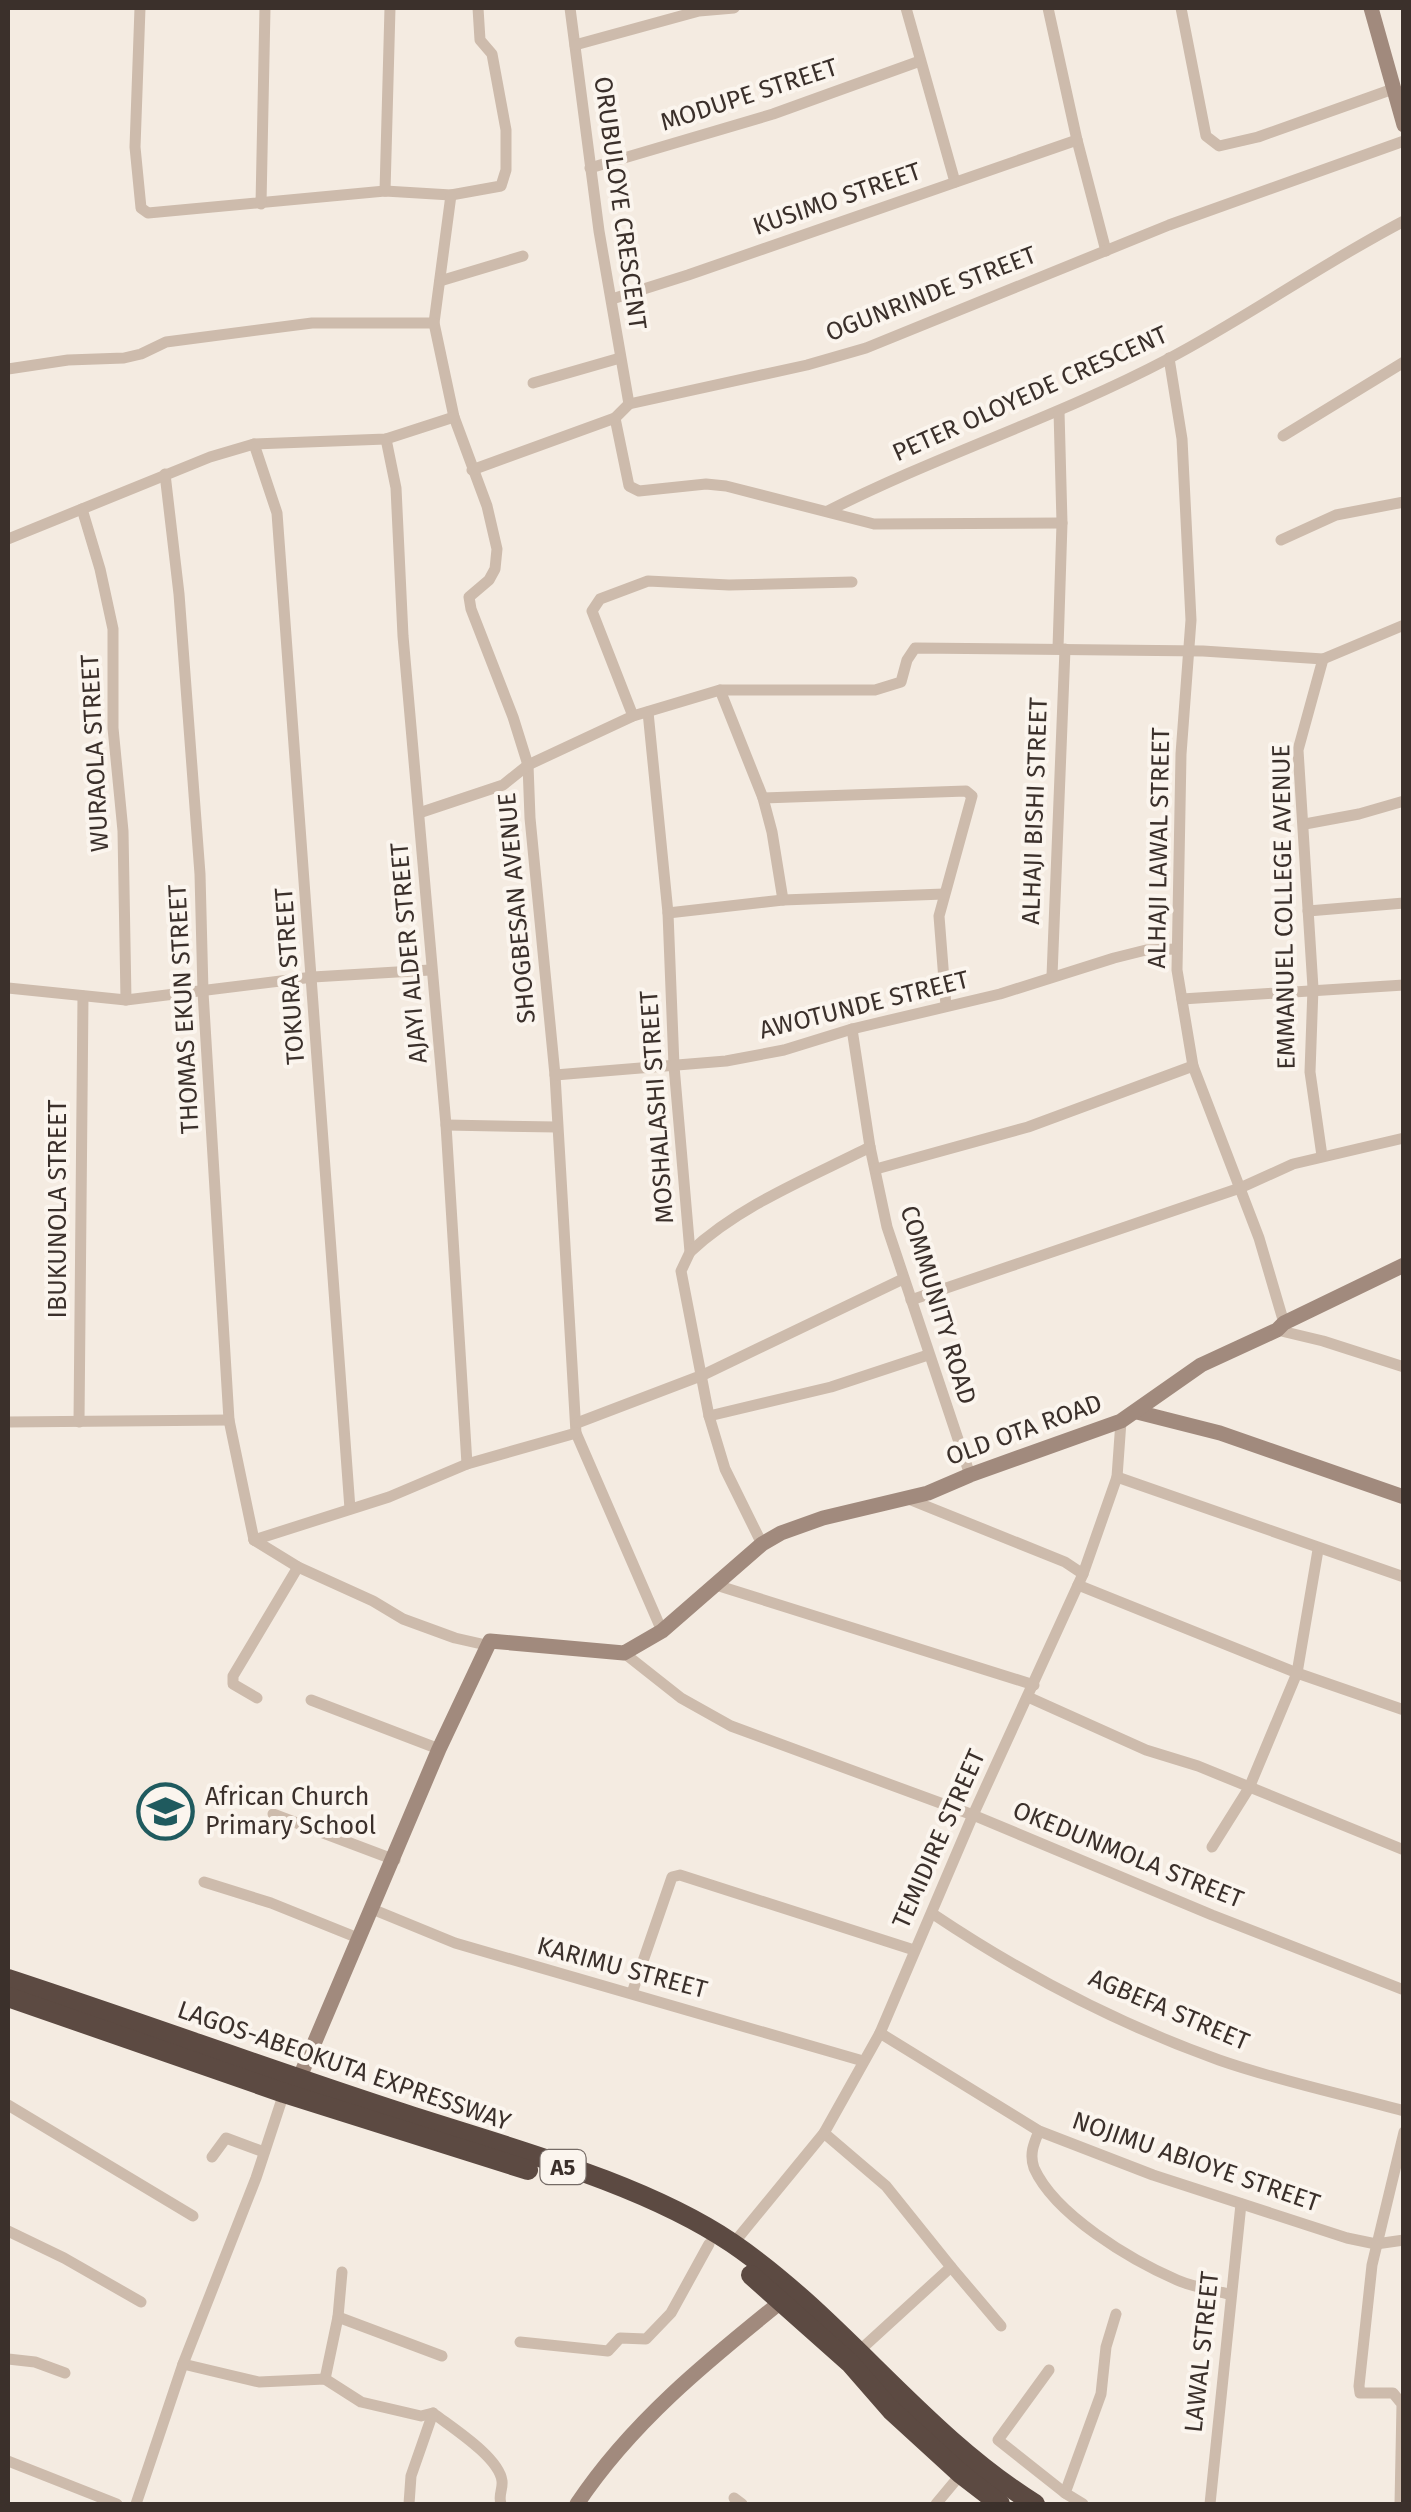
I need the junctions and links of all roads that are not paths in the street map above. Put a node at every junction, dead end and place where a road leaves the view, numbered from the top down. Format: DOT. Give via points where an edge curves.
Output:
graph roads {
  1 [pos="140,8"];
  2 [pos="266,8"];
  3 [pos="390,8"];
  4 [pos="478,8"];
  5 [pos="570,8"];
  6 [pos="734,8"];
  7 [pos="906,8"];
  8 [pos="1048,8"];
  9 [pos="1181,8"];
  10 [pos="1371,8"];
  11 [pos="576,45"];
  12 [pos="920,60"];
  13 [pos="1393,89"];
  14 [pos="1404,124"];
  15 [pos="1076,140"];
  16 [pos="1404,141"];
  17 [pos="590,168"];
  18 [pos="955,182"];
  19 [pos="385,191"];
  20 [pos="452,194"];
  21 [pos="261,204"];
  22 [pos="1404,221"];
  23 [pos="1106,251"];
  24 [pos="523,256"];
  25 [pos="440,281"];
  26 [pos="612,299"];
  27 [pos="434,323"];
  28 [pos="620,358"];
  29 [pos="1169,358"];
  30 [pos="1404,362"];
  31 [pos="8,370"];
  32 [pos="534,382"];
  33 [pos="629,404"];
  34 [pos="1060,411"];
  35 [pos="454,417"];
  36 [pos="615,418"];
  37 [pos="1283,436"];
  38 [pos="386,439"];
  39 [pos="254,444"];
  40 [pos="472,470"];
  41 [pos="165,474"];
  42 [pos="1404,502"];
  43 [pos="82,509"];
  44 [pos="828,511"];
  45 [pos="1062,523"];
  46 [pos="8,539"];
  47 [pos="1281,540"];
  48 [pos="852,582"];
  49 [pos="1404,625"];
  50 [pos="1062,648"];
  51 [pos="1190,651"];
  52 [pos="1324,659"];
  53 [pos="720,690"];
  54 [pos="648,712"];
  55 [pos="633,716"];
  56 [pos="528,764"];
  57 [pos="763,798"];
  58 [pos="1403,803"];
  59 [pos="419,813"];
  60 [pos="1305,824"];
  61 [pos="944,894"];
  62 [pos="783,900"];
  63 [pos="1404,904"];
  64 [pos="1308,911"];
  65 [pos="668,913"];
  66 [pos="1177,949"];
  67 [pos="430,970"];
  68 [pos="1052,976"];
  69 [pos="314,978"];
  70 [pos="1404,985"];
  71 [pos="8,988"];
  72 [pos="1313,988"];
  73 [pos="203,992"];
  74 [pos="82,996"];
  75 [pos="1182,999"];
  76 [pos="126,1000"];
  77 [pos="946,1006"];
  78 [pos="852,1029"];
  79 [pos="674,1066"];
  80 [pos="1193,1066"];
  81 [pos="555,1075"];
  82 [pos="446,1125"];
  83 [pos="556,1127"];
  84 [pos="1404,1138"];
  85 [pos="870,1147"];
  86 [pos="1322,1156"];
  87 [pos="876,1169"];
  88 [pos="1240,1188"];
  89 [pos="690,1252"];
  90 [pos="1404,1265"];
  91 [pos="903,1279"];
  92 [pos="911,1300"];
  93 [pos="1280,1326"];
  94 [pos="928,1355"];
  95 [pos="1404,1367"];
  96 [pos="702,1375"];
  97 [pos="1137,1412"];
  98 [pos="709,1416"];
  99 [pos="229,1420"];
  100 [pos="1122,1421"];
  101 [pos="8,1422"];
  102 [pos="79,1422"];
  103 [pos="576,1428"];
  104 [pos="467,1464"];
  105 [pos="970,1475"];
  106 [pos="1118,1477"];
  107 [pos="1404,1497"];
  108 [pos="906,1498"];
  109 [pos="350,1509"];
  110 [pos="254,1540"];
  111 [pos="762,1544"];
  112 [pos="1318,1550"];
  113 [pos="298,1568"];
  114 [pos="1404,1577"];
  115 [pos="1080,1580"];
  116 [pos="716,1585"];
  117 [pos="662,1631"];
  118 [pos="486,1645"];
  119 [pos="624,1653"];
  120 [pos="1297,1673"];
  121 [pos="1031,1691"];
  122 [pos="257,1698"];
  123 [pos="311,1700"];
  124 [pos="1404,1710"];
  125 [pos="439,1749"];
  126 [pos="1248,1788"];
  127 [pos="273,1814"];
  128 [pos="972,1815"];
  129 [pos="1212,1847"];
  130 [pos="1404,1850"];
  131 [pos="395,1860"];
  132 [pos="204,1882"];
  133 [pos="372,1909"];
  134 [pos="932,1914"];
  135 [pos="358,1938"];
  136 [pos="914,1950"];
  137 [pos="8,1979"];
  138 [pos="1404,1990"];
  139 [pos="632,1993"];
  140 [pos="8,1998"];
  141 [pos="880,2034"];
  142 [pos="863,2061"];
  143 [pos="291,2086"];
  144 [pos="8,2105"];
  145 [pos="1404,2110"];
  146 [pos="1039,2131"];
  147 [pos="1404,2132"];
  148 [pos="824,2134"];
  149 [pos="264,2152"];
  150 [pos="212,2157"];
  151 [pos="1241,2204"];
  152 [pos="193,2216"];
  153 [pos="8,2232"];
  154 [pos="1404,2240"];
  155 [pos="710,2244"];
  156 [pos="734,2244"];
  157 [pos="1376,2244"];
  158 [pos="951,2266"];
  159 [pos="342,2272"];
  160 [pos="1229,2294"];
  161 [pos="782,2301"];
  162 [pos="141,2302"];
  163 [pos="1116,2314"];
  164 [pos="338,2317"];
  165 [pos="1001,2326"];
  166 [pos="520,2342"];
  167 [pos="858,2352"];
  168 [pos="442,2356"];
  169 [pos="8,2359"];
  170 [pos="183,2364"];
  171 [pos="1049,2370"];
  172 [pos="65,2372"];
  173 [pos="324,2378"];
  174 [pos="433,2413"];
  175 [pos="8,2460"];
  176 [pos="961,2474"];
  177 [pos="1064,2493"];
  178 [pos="117,2504"];
  179 [pos="136,2504"];
  180 [pos="409,2504"];
  181 [pos="501,2504"];
  182 [pos="577,2504"];
  183 [pos="936,2504"];
  184 [pos="1000,2504"];
  185 [pos="1035,2504"];
  186 [pos="1083,2504"];
  187 [pos="1210,2504"];
  188 [pos="1400,2504"];
  1 -- 21 [label="street" via="135,147 141,208 148,213"];
  2 -- 21 [label="street"];
  3 -- 19 [label="street"];
  4 -- 20 [label="street" via="480,40 492,54 501,93 506,170 501,186"];
  5 -- 11 [label="street, ORUBULOYE CRESCENT"];
  6 -- 11 [label="street" via="699,11"];
  7 -- 12 [label="street"];
  8 -- 15 [label="street"];
  9 -- 13 [label="street" via="1206,136 1219,146"];
  10 -- 13 [label="street"];
  11 -- 17 [label="street, ORUBULOYE CRESCENT"];
  12 -- 17 [label="street, MODUPE STREET" via="774,114"];
  12 -- 18 [label="street"];
  13 -- 14 [label="street"];
  15 -- 18 [label="street, KUSIMO STREET"];
  15 -- 23 [label="street"];
  16 -- 23 [label="street, OGUNRINDE STREET"];
  17 -- 26 [label="street, ORUBULOYE CRESCENT"];
  18 -- 26 [label="street, KUSIMO STREET"];
  19 -- 20 [label="street"];
  19 -- 21 [label="street"];
  20 -- 25 [label="street, SHOGBESAN AVENUE"];
  22 -- 29 [label="street, PETER OLOYEDE CRESCENT"];
  23 -- 33 [label="street, OGUNRINDE STREET" via="866,348"];
  24 -- 25 [label="street"];
  25 -- 27 [label="street, SHOGBESAN AVENUE"];
  26 -- 28 [label="street, ORUBULOYE CRESCENT"];
  27 -- 31 [label="street" via="312,322 166,342 124,358"];
  27 -- 35 [label="street, SHOGBESAN AVENUE"];
  28 -- 32 [label="street"];
  28 -- 33 [label="street, ORUBULOYE CRESCENT"];
  29 -- 34 [label="street, PETER OLOYEDE CRESCENT"];
  29 -- 51 [label="street, ALHAJI LAWAL STREET" via="1189,535"];
  30 -- 37 [label="street"];
  33 -- 36 [label="street"];
  34 -- 44 [label="street, PETER OLOYEDE CRESCENT"];
  34 -- 45 [label="street, ALHAJI BISHI STREET"];
  35 -- 38 [label="street"];
  35 -- 40 [label="street, SHOGBESAN AVENUE"];
  36 -- 40 [label="street"];
  36 -- 44 [label="street" via="632,490 726,486"];
  38 -- 39 [label="street"];
  38 -- 59 [label="street, AJAYI ALDER STREET" via="396,488"];
  39 -- 41 [label="street"];
  39 -- 69 [label="street, TOKURA STREET" via="277,513"];
  40 -- 56 [label="street, SHOGBESAN AVENUE" via="496,549 495,569 469,597 471,609"];
  41 -- 43 [label="street"];
  41 -- 73 [label="street, THOMAS EKUN STREET" via="195,805"];
  42 -- 47 [label="street" via="1336,515"];
  43 -- 46 [label="street"];
  43 -- 76 [label="street, WURAOLA STREET" via="112,628"];
  44 -- 45 [label="street" via="874,524"];
  45 -- 50 [label="street, ALHAJI BISHI STREET"];
  48 -- 55 [label="street" via="648,581 600,598 592,611"];
  49 -- 52 [label="street"];
  50 -- 51 [label="street"];
  50 -- 53 [label="street" via="915,648 900,682 875,690"];
  50 -- 68 [label="street, ALHAJI BISHI STREET"];
  51 -- 52 [label="street"];
  51 -- 66 [label="street, ALHAJI LAWAL STREET"];
  52 -- 60 [label="street, EMMANUEL COLLEGE AVENUE" via="1298,750"];
  53 -- 54 [label="street"];
  53 -- 57 [label="street"];
  54 -- 55 [label="street"];
  54 -- 65 [label="street, MOSHALASHI STREET"];
  55 -- 56 [label="street"];
  56 -- 59 [label="street" via="503,785"];
  56 -- 81 [label="street, SHOGBESAN AVENUE"];
  57 -- 61 [label="street" via="966,791 972,802"];
  57 -- 62 [label="street"];
  58 -- 60 [label="street"];
  59 -- 67 [label="street, AJAYI ALDER STREET"];
  60 -- 64 [label="street, EMMANUEL COLLEGE AVENUE"];
  61 -- 62 [label="street"];
  61 -- 77 [label="street" via="938,929"];
  62 -- 65 [label="street"];
  63 -- 64 [label="street"];
  64 -- 72 [label="street, EMMANUEL COLLEGE AVENUE"];
  65 -- 79 [label="street, MOSHALASHI STREET"];
  66 -- 68 [label="street, AWOTUNDE STREET" via="1146,950"];
  66 -- 75 [label="street, ALHAJI LAWAL STREET"];
  67 -- 69 [label="street"];
  67 -- 82 [label="street, AJAYI ALDER STREET"];
  68 -- 77 [label="street, AWOTUNDE STREET"];
  69 -- 73 [label="street"];
  69 -- 109 [label="street, TOKURA STREET"];
  70 -- 72 [label="street"];
  71 -- 74 [label="street"];
  72 -- 75 [label="street"];
  72 -- 86 [label="street, EMMANUEL COLLEGE AVENUE" via="1310,1072"];
  73 -- 76 [label="street"];
  73 -- 99 [label="street, THOMAS EKUN STREET"];
  74 -- 76 [label="street"];
  74 -- 102 [label="street, IBUKUNOLA STREET"];
  75 -- 80 [label="street, ALHAJI LAWAL STREET"];
  77 -- 78 [label="street, AWOTUNDE STREET"];
  78 -- 79 [label="street, AWOTUNDE STREET" via="784,1050"];
  78 -- 85 [label="street, COMMUNITY ROAD"];
  79 -- 81 [label="street, AWOTUNDE STREET"];
  79 -- 89 [label="street, MOSHALASHI STREET"];
  80 -- 87 [label="street" via="1028,1126"];
  80 -- 88 [label="street, ALHAJI LAWAL STREET"];
  81 -- 83 [label="street, SHOGBESAN AVENUE"];
  82 -- 83 [label="street"];
  82 -- 104 [label="street, AJAYI ALDER STREET"];
  83 -- 103 [label="street, SHOGBESAN AVENUE"];
  84 -- 86 [label="street"];
  85 -- 87 [label="street, COMMUNITY ROAD"];
  85 -- 89 [label="street" via="770,1198"];
  86 -- 88 [label="street"];
  87 -- 91 [label="street, COMMUNITY ROAD"];
  88 -- 92 [label="street"];
  88 -- 93 [label="street, ALHAJI LAWAL STREET"];
  89 -- 96 [label="street, MOSHALASHI STREET" via="681,1271"];
  90 -- 93 [label="street, OLD OTA ROAD"];
  91 -- 92 [label="street, COMMUNITY ROAD"];
  91 -- 96 [label="street"];
  92 -- 94 [label="street, COMMUNITY ROAD"];
  93 -- 95 [label="street"];
  93 -- 97 [label="street, OLD OTA ROAD" via="1200,1365"];
  94 -- 98 [label="street"];
  94 -- 105 [label="street, COMMUNITY ROAD"];
  96 -- 98 [label="street, MOSHALASHI STREET"];
  96 -- 103 [label="street"];
  97 -- 100 [label="street, OLD OTA ROAD"];
  97 -- 107 [label="street" via="1220,1433"];
  98 -- 111 [label="street, MOSHALASHI STREET" via="725,1469"];
  99 -- 102 [label="street"];
  99 -- 110 [label="street, THOMAS EKUN STREET"];
  100 -- 105 [label="street, OLD OTA ROAD"];
  100 -- 106 [label="street, TEMIDIRE STREET"];
  101 -- 102 [label="street"];
  103 -- 104 [label="street"];
  103 -- 117 [label="street, SHOGBESAN AVENUE"];
  104 -- 109 [label="street"];
  105 -- 108 [label="street, OLD OTA ROAD"];
  106 -- 112 [label="street"];
  106 -- 115 [label="street, TEMIDIRE STREET"];
  108 -- 111 [label="street, OLD OTA ROAD" via="806,1523"];
  108 -- 115 [label="street" via="1065,1562"];
  109 -- 110 [label="street"];
  110 -- 113 [label="street"];
  111 -- 116 [label="street, OLD OTA ROAD"];
  112 -- 114 [label="street"];
  112 -- 120 [label="street"];
  113 -- 118 [label="street" via="402,1619"];
  113 -- 122 [label="street" via="232,1676 233,1684"];
  115 -- 120 [label="street"];
  115 -- 121 [label="street, TEMIDIRE STREET"];
  116 -- 117 [label="street, OLD OTA ROAD"];
  116 -- 121 [label="street"];
  117 -- 119 [label="street, OLD OTA ROAD"];
  118 -- 119 [label="street"];
  118 -- 125 [label="street"];
  119 -- 128 [label="street, OKEDUNMOLA STREET" via="681,1698 731,1726"];
  120 -- 124 [label="street"];
  120 -- 126 [label="street"];
  121 -- 126 [label="street" via="1146,1750"];
  121 -- 128 [label="street, TEMIDIRE STREET"];
  123 -- 125 [label="street"];
  125 -- 131 [label="street"];
  126 -- 129 [label="street"];
  126 -- 130 [label="street"];
  127 -- 131 [label="street"];
  128 -- 134 [label="street, TEMIDIRE STREET"];
  128 -- 138 [label="street, OKEDUNMOLA STREET"];
  131 -- 133 [label="street"];
  132 -- 135 [label="street"];
  133 -- 135 [label="street"];
  133 -- 139 [label="street, KARIMU STREET" via="455,1943"];
  134 -- 136 [label="street, TEMIDIRE STREET"];
  134 -- 145 [label="street, AGBEFA STREET" via="997,1957 1218,2060"];
  135 -- 143 [label="street"];
  136 -- 139 [label="street" via="680,1875 672,1877"];
  136 -- 141 [label="street, TEMIDIRE STREET"];
  137 -- 143 [label="highway, LAGOS-ABEOKUTA EXPRESSWAY / A5"];
  139 -- 142 [label="street, KARIMU STREET"];
  140 -- 143 [label="highway, LAGOS-ABEOKUTA EXPRESSWAY / A5"];
  141 -- 142 [label="street, TEMIDIRE STREET"];
  141 -- 146 [label="street, NOJIMU ABIOYE STREET"];
  142 -- 148 [label="street, TEMIDIRE STREET"];
  143 -- 149 [label="street"];
  143 -- 155 [label="highway, LAGOS-ABEOKUTA EXPRESSWAY / A5" via="618,2198"];
  143 -- 156 [label="highway, LAGOS-ABEOKUTA EXPRESSWAY / A5" via="639,2194"];
  144 -- 152 [label="street"];
  146 -- 151 [label="street, NOJIMU ABIOYE STREET"];
  146 -- 160 [label="street" via="1034,2168 1076,2220 1179,2281"];
  147 -- 157 [label="street"];
  148 -- 156 [label="street, TEMIDIRE STREET"];
  148 -- 158 [label="street" via="886,2186"];
  149 -- 150 [label="street" via="226,2138"];
  149 -- 170 [label="street"];
  151 -- 157 [label="street, NOJIMU ABIOYE STREET"];
  151 -- 160 [label="street, LAWAL STREET"];
  153 -- 162 [label="street"];
  154 -- 157 [label="street, NOJIMU ABIOYE STREET"];
  155 -- 161 [label="highway, LAGOS-ABEOKUTA EXPRESSWAY / A5"];
  155 -- 166 [label="street" via="671,2313 646,2339 620,2338 608,2352"];
  156 -- 167 [label="highway, LAGOS-ABEOKUTA EXPRESSWAY / A5"];
  157 -- 188 [label="street" via="1359,2386 1368,2396 1393,2393 1402,2404"];
  158 -- 165 [label="street"];
  158 -- 167 [label="street"];
  159 -- 164 [label="street"];
  160 -- 187 [label="street, LAWAL STREET"];
  161 -- 176 [label="highway, LAGOS-ABEOKUTA EXPRESSWAY / A5"];
  161 -- 182 [label="street" via="693,2373 607,2461"];
  163 -- 177 [label="street" via="1101,2394"];
  164 -- 168 [label="street"];
  164 -- 173 [label="street"];
  167 -- 185 [label="highway, LAGOS-ABEOKUTA EXPRESSWAY / A5" via="964,2454"];
  169 -- 172 [label="street"];
  170 -- 173 [label="street" via="259,2382"];
  170 -- 179 [label="street"];
  171 -- 177 [label="street" via="998,2440"];
  173 -- 174 [label="street" via="361,2402"];
  174 -- 180 [label="street" via="410,2476"];
  174 -- 181 [label="street" via="499,2473"];
  175 -- 178 [label="street"];
  176 -- 183 [label="street"];
  176 -- 184 [label="highway, LAGOS-ABEOKUTA EXPRESSWAY / A5"];
  177 -- 186 [label="street"];
}
